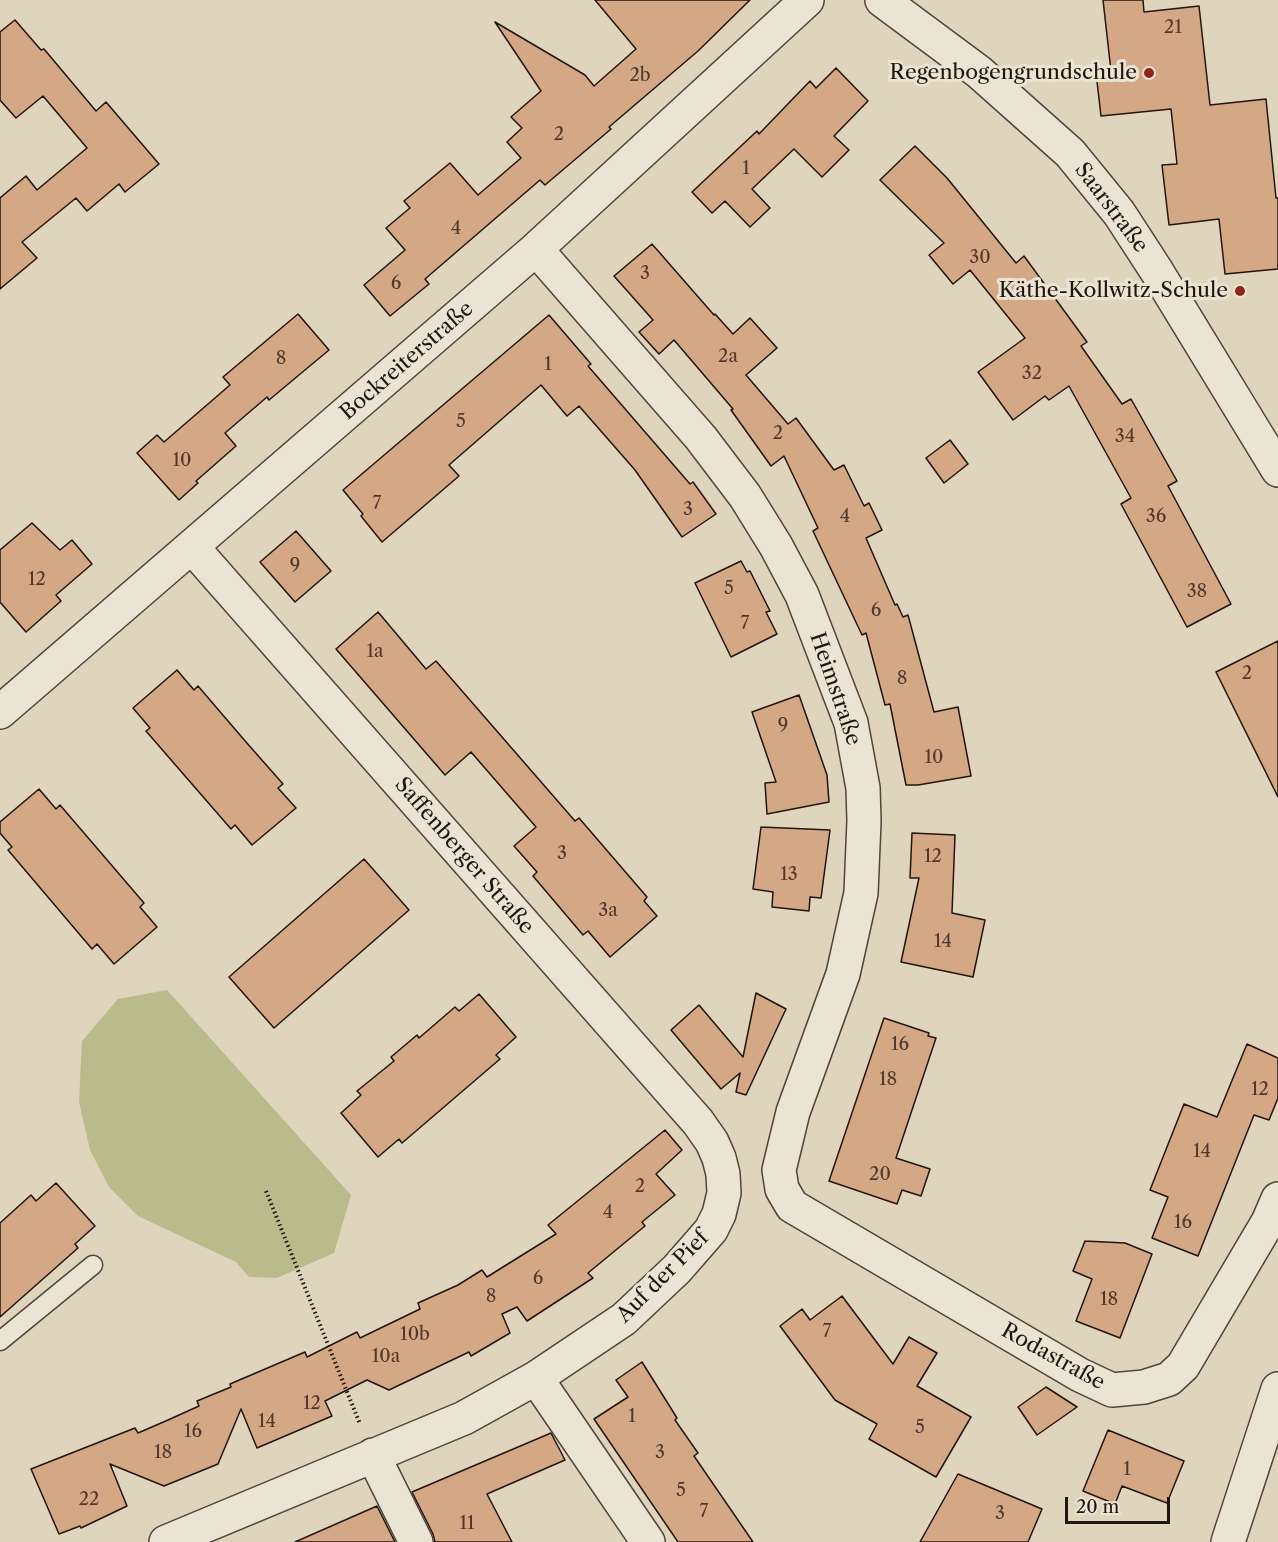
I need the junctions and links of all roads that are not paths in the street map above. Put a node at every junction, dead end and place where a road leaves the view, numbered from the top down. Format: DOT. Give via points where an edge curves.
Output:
graph roads {
  1 [pos="807,0"];
  2 [pos="882,0"];
  3 [pos="536,249"];
  4 [pos="1278,470"];
  5 [pos="192,547"];
  6 [pos="0,712"];
  7 [pos="723,1174"];
  8 [pos="1278,1199"];
  9 [pos="792,1206"];
  10 [pos="93,1265"];
  11 [pos="0,1341"];
  12 [pos="536,1378"];
  13 [pos="1272,1421"];
  14 [pos="373,1455"];
  15 [pos="211,1532"];
  16 [pos="166,1542"];
  17 [pos="416,1542"];
  18 [pos="648,1542"];
  19 [pos="1228,1542"];
  1 -- 3 [label="street, Bockreiterstraße"];
  2 -- 4 [label="street, Saarstraße" via="980,72 1077,162 1119,213"];
  3 -- 5 [label="street, Bockreiterstraße"];
  3 -- 9 [label="street, Heimstraße" via="701,438 744,496 802,595 851,723 863,788 861,893 843,974 793,1112 779,1170 782,1189"];
  5 -- 6 [label="street, Bockreiterstraße"];
  5 -- 7 [label="street, Saffenberger Straße" via="698,1122 712,1142"];
  7 -- 12 [label="street, Auf der Pief" via="719,1214 711,1230 677,1269 624,1319"];
  8 -- 9 [label="street, Rodastraße" via="1183,1366 1169,1379 1144,1388 1112,1390"];
  10 -- 11 [label="lane"];
  12 -- 14 [label="street, Auf der Pief" via="464,1418"];
  12 -- 18 [label="street"];
  13 -- 19 [label="street"];
  14 -- 15 [label="street, Auf der Pief"];
  14 -- 17 [label="street"];
  15 -- 16 [label="street, Auf der Pief"];
}
